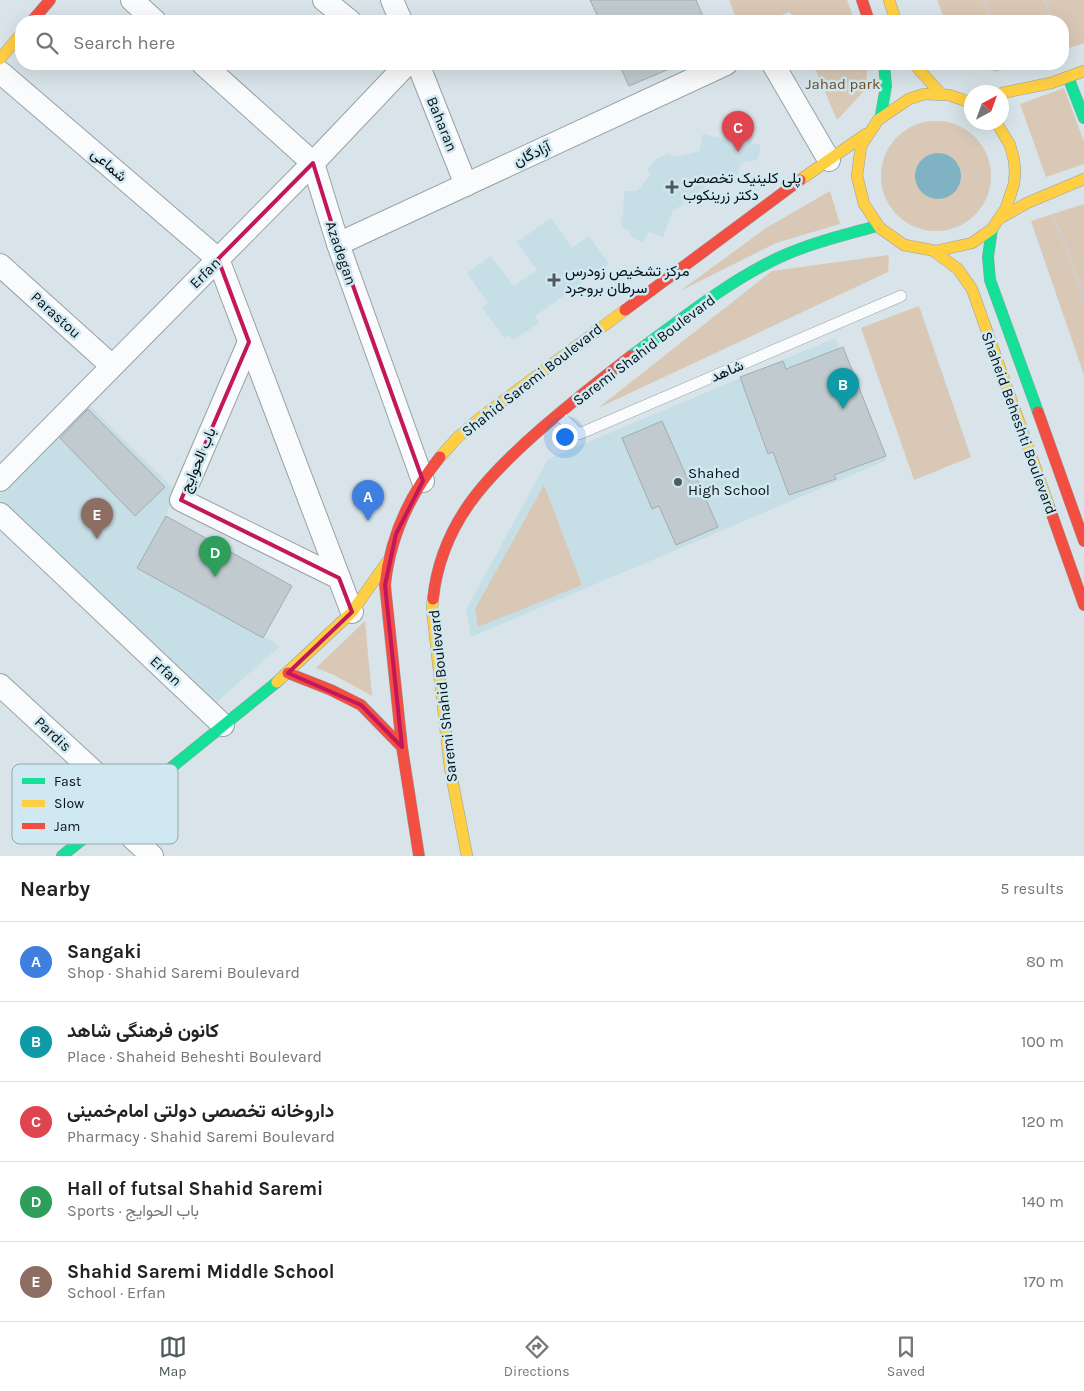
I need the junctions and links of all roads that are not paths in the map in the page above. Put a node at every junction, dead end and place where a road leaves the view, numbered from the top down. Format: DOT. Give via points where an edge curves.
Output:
graph roads {
  1 [pos="50,0"];
  2 [pos="132,0"];
  3 [pos="324,0"];
  4 [pos="392,0"];
  5 [pos="862,0"];
  6 [pos="889,0"];
  7 [pos="37,15"];
  8 [pos="148,15"];
  9 [pos="343,15"];
  10 [pos="398,15"];
  11 [pos="867,15"];
  12 [pos="894,15"];
  13 [pos="15,41"];
  14 [pos="0,59"];
  15 [pos="210,70"];
  16 [pos="402,70"];
  17 [pos="420,70"];
  18 [pos="713,70"];
  19 [pos="776,70"];
  20 [pos="885,70"];
  21 [pos="920,70"];
  22 [pos="1084,71"];
  23 [pos="0,72"];
  24 [pos="1068,77"];
  25 [pos="1009,92"];
  26 [pos="942,94"];
  27 [pos="964,99"];
  28 [pos="882,115"];
  29 [pos="1084,118"];
  30 [pos="1001,130"];
  31 [pos="866,134"];
  32 [pos="829,160"];
  33 [pos="313,163"];
  34 [pos="1084,180"];
  35 [pos="466,184"];
  36 [pos="1002,217"];
  37 [pos="877,226"];
  38 [pos="992,229"];
  39 [pos="338,244"];
  40 [pos="936,252"];
  41 [pos="218,259"];
  42 [pos="0,264"];
  43 [pos="901,296"];
  44 [pos="250,342"];
  45 [pos="112,366"];
  46 [pos="558,414"];
  47 [pos="0,480"];
  48 [pos="423,481"];
  49 [pos="0,514"];
  50 [pos="1084,541"];
  51 [pos="387,562"];
  52 [pos="339,578"];
  53 [pos="1084,605"];
  54 [pos="352,612"];
  55 [pos="288,673"];
  56 [pos="0,685"];
  57 [pos="223,725"];
  58 [pos="402,747"];
  59 [pos="86,764"];
  60 [pos="176,764"];
  61 [pos="77,844"];
  62 [pos="139,844"];
  63 [pos="62,856"];
  64 [pos="152,856"];
  65 [pos="419,856"];
  66 [pos="467,856"];
  1 -- 7 [label="main road"];
  2 -- 8 [label="street"];
  3 -- 9 [label="street"];
  4 -- 10 [label="street"];
  5 -- 11 [label="main road"];
  6 -- 12 [label="main road"];
  13 -- 14 [label="main road"];
  15 -- 33 [label="street"];
  16 -- 33 [label="street, Erfan"];
  17 -- 35 [label="street, Baharan"];
  18 -- 35 [label="street, آزادگان"];
  19 -- 32 [label="street"];
  20 -- 28 [label="main road"];
  21 -- 26 [label="main road"];
  22 -- 24 [label="main road"];
  23 -- 41 [label="street, شماعی"];
  24 -- 25 [label="main road" via="1051,84"];
  24 -- 29 [label="main road"];
  26 -- 27 [label="main road"];
  26 -- 28 [label="main road" via="913,97"];
  28 -- 31 [label="main road"];
  30 -- 36 [label="main road" via="1014,160 1015,180"];
  31 -- 32 [label="main road, Shahid Saremi Boulevard"];
  31 -- 37 [label="main road" via="858,158 857,182 864,206"];
  32 -- 48 [label="main road, Shahid Saremi Boulevard" via="483,415 456,439"];
  33 -- 39 [label="street, Azadegan"];
  33 -- 41 [label="street, Erfan"];
  34 -- 36 [label="main road"];
  35 -- 39 [label="street, آزادگان"];
  36 -- 38 [label="main road"];
  37 -- 40 [label="main road" via="894,240 914,249"];
  37 -- 46 [label="main road, Saremi Shahid Boulevard" via="815,243 739,279"];
  38 -- 40 [label="main road" via="976,242 956,250"];
  38 -- 50 [label="main road, Shaheid Beheshti Boulevard" via="988,257 990,280"];
  39 -- 48 [label="street, Azadegan"];
  40 -- 53 [label="main road, Shaheid Beheshti Boulevard" via="958,269 972,289"];
  41 -- 44 [label="street"];
  41 -- 45 [label="street, Erfan"];
  42 -- 45 [label="street, Parastou"];
  43 -- 46 [label="lane, شاهد" via="579,434"];
  44 -- 52 [label="street"];
  44 -- 52 [label="street, باب الحوایج" via="181,500"];
  45 -- 47 [label="street, Erfan"];
  46 -- 66 [label="main road, Saremi Shahid Boulevard" via="510,456 463,510 447,540 434,583 432,609 450,768"];
  48 -- 51 [label="main road, Shahid Saremi Boulevard" via="396,534"];
  49 -- 57 [label="street, Erfan"];
  51 -- 54 [label="main road"];
  51 -- 58 [label="main road, Shahid Saremi Boulevard" via="385,585"];
  52 -- 54 [label="street"];
  54 -- 55 [label="main road"];
  55 -- 57 [label="main road"];
  55 -- 58 [label="main road" via="361,705"];
  56 -- 59 [label="street, Pardis"];
  57 -- 60 [label="main road"];
  58 -- 65 [label="main road, Shahid Saremi Boulevard"];
  61 -- 63 [label="main road"];
  62 -- 64 [label="street"];
}
